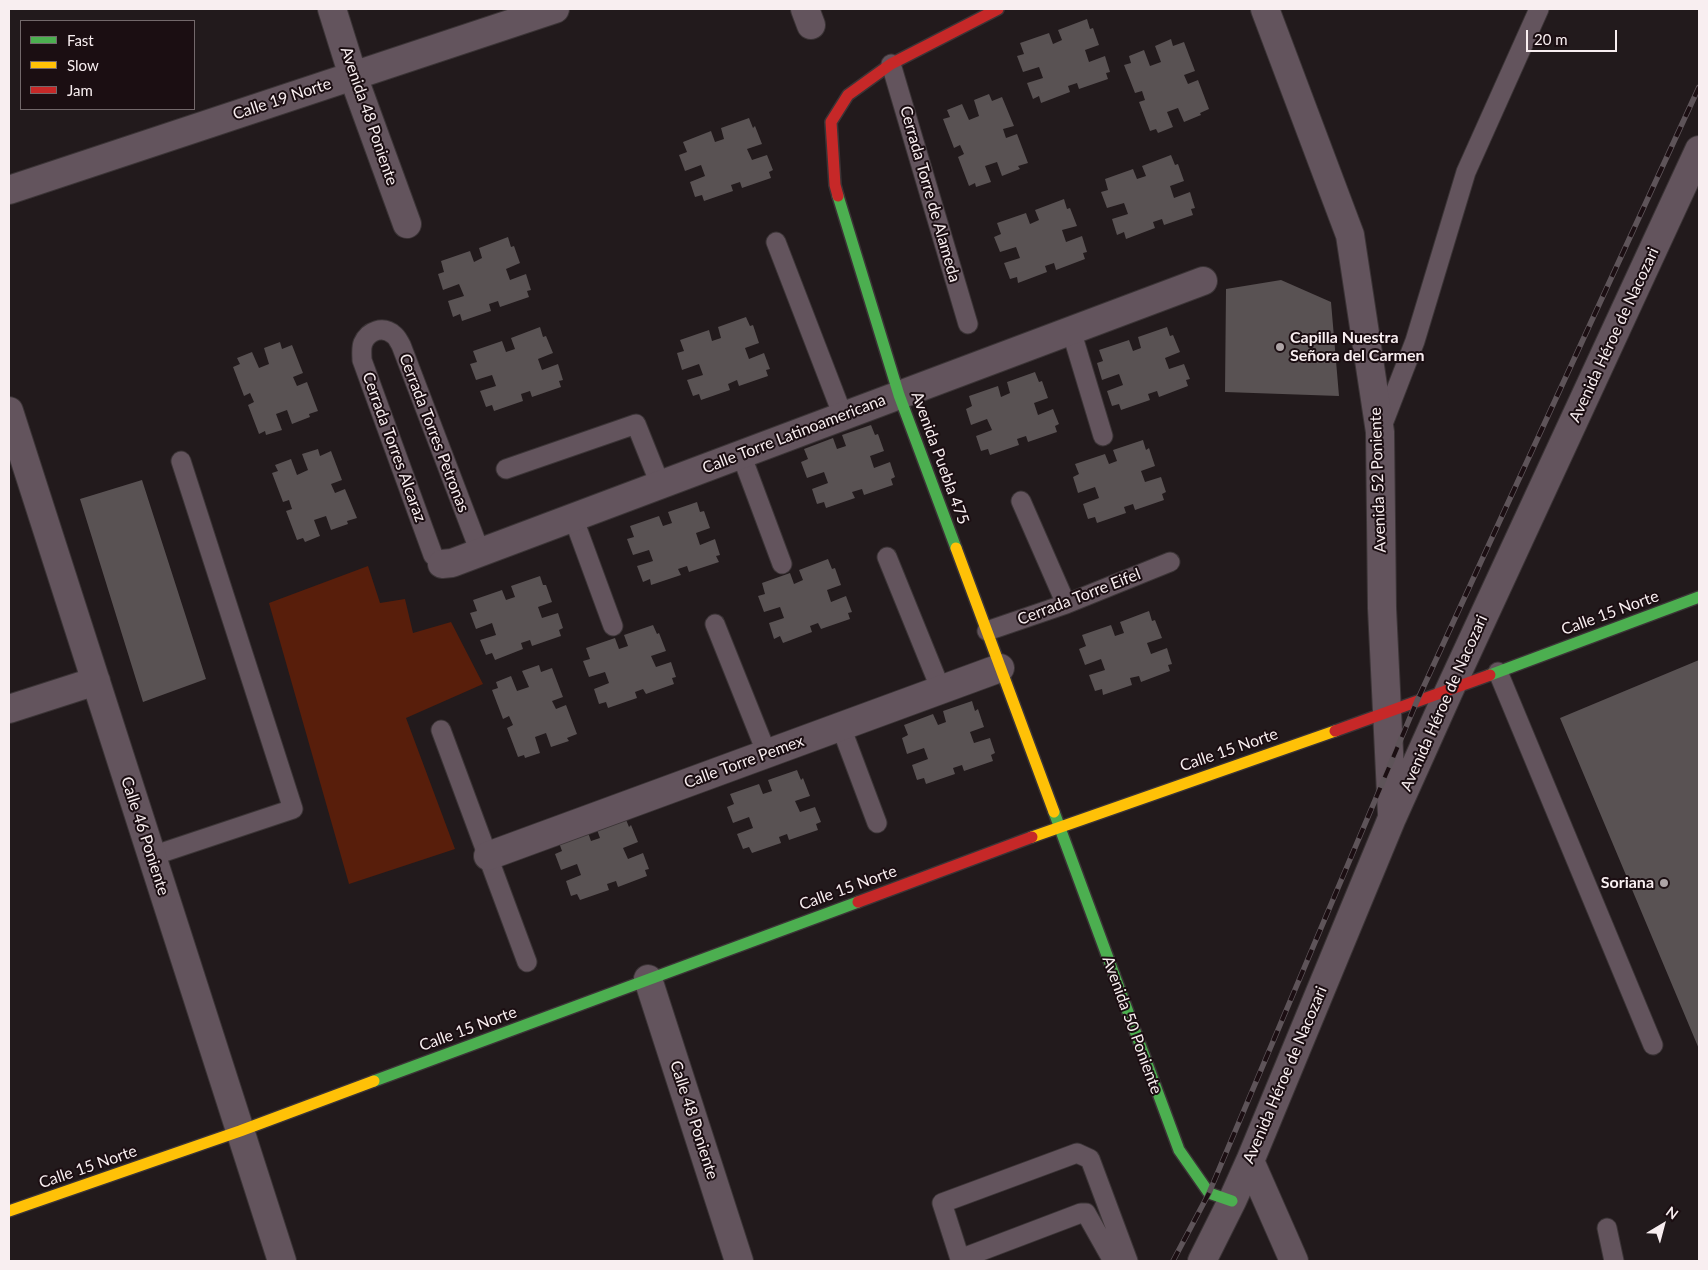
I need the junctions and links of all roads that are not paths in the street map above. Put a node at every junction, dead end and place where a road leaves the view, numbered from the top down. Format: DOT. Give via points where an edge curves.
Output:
graph roads {
  1 [pos="332,9"];
  2 [pos="556,9"];
  3 [pos="998,9"];
  4 [pos="1265,9"];
  5 [pos="1539,9"];
  6 [pos="891,64"];
  7 [pos="353,76"];
  8 [pos="1699,150"];
  9 [pos="9,190"];
  10 [pos="406,224"];
  11 [pos="776,242"];
  12 [pos="1203,281"];
  13 [pos="968,324"];
  14 [pos="1070,330"];
  15 [pos="374,331"];
  16 [pos="900,394"];
  17 [pos="9,411"];
  18 [pos="843,416"];
  19 [pos="1380,432"];
  20 [pos="1103,436"];
  21 [pos="741,454"];
  22 [pos="181,461"];
  23 [pos="506,469"];
  24 [pos="660,484"];
  25 [pos="1021,501"];
  26 [pos="573,517"];
  27 [pos="480,552"];
  28 [pos="887,557"];
  29 [pos="1170,562"];
  30 [pos="442,564"];
  31 [pos="782,564"];
  32 [pos="1699,598"];
  33 [pos="1066,604"];
  34 [pos="715,624"];
  35 [pos="613,626"];
  36 [pos="987,631"];
  37 [pos="1000,668"];
  38 [pos="1498,672"];
  39 [pos="96,681"];
  40 [pos="941,690"];
  41 [pos="1448,691"];
  42 [pos="9,709"];
  43 [pos="1388,712"];
  44 [pos="841,726"];
  45 [pos="441,730"];
  46 [pos="766,754"];
  47 [pos="1392,818"];
  48 [pos="877,823"];
  49 [pos="1058,827"];
  50 [pos="152,856"];
  51 [pos="488,856"];
  52 [pos="527,962"];
  53 [pos="648,979"];
  54 [pos="1653,1045"];
  55 [pos="240,1131"];
  56 [pos="1250,1161"];
  57 [pos="1232,1201"];
  58 [pos="9,1211"];
  59 [pos="1607,1228"];
  60 [pos="282,1261"];
  61 [pos="739,1261"];
  62 [pos="1113,1261"];
  63 [pos="1128,1261"];
  64 [pos="1202,1261"];
  65 [pos="1294,1261"];
  66 [pos="1614,1261"];
  1 -- 7 [label="street, Avenida 48 Poniente"];
  2 -- 7 [label="street, Calle 19 Norte"];
  3 -- 6 [label="street"];
  4 -- 19 [label="street, Avenida 52 Poniente" via="1350,235"];
  5 -- 19 [label="lane" via="1466,172 1415,341"];
  6 -- 13 [label="lane, Cerrada Torre de Alameda"];
  6 -- 16 [label="street, Avenida Puebla 475" via="848,95 831,122 835,185"];
  7 -- 9 [label="street, Calle 19 Norte"];
  7 -- 10 [label="street, Avenida 48 Poniente"];
  8 -- 41 [label="street, Avenida Héroe de Nacozari"];
  11 -- 18 [label="lane"];
  12 -- 14 [label="street, Calle Torre Latinoamericana"];
  14 -- 16 [label="street, Calle Torre Latinoamericana"];
  14 -- 20 [label="lane"];
  15 -- 27 [label="lane, Cerrada Torres Petronas" via="384,330 394,335 401,345"];
  15 -- 30 [label="lane, Cerrada Torres Alcaraz" via="362,345 362,360 433,555"];
  16 -- 18 [label="street, Calle Torre Latinoamericana"];
  16 -- 36 [label="street, Avenida Puebla 475"];
  17 -- 39 [label="street, Calle 46 Poniente"];
  18 -- 21 [label="street, Calle Torre Latinoamericana"];
  19 -- 43 [label="street, Avenida 52 Poniente" via="1382,608"];
  21 -- 24 [label="street, Calle Torre Latinoamericana"];
  21 -- 31 [label="lane"];
  22 -- 50 [label="lane" via="293,809"];
  23 -- 24 [label="lane" via="636,424"];
  24 -- 26 [label="street, Calle Torre Latinoamericana"];
  25 -- 33 [label="lane"];
  26 -- 27 [label="street, Calle Torre Latinoamericana"];
  26 -- 35 [label="lane"];
  27 -- 30 [label="street, Calle Torre Latinoamericana"];
  28 -- 40 [label="lane"];
  29 -- 33 [label="lane, Cerrada Torre Eifel"];
  32 -- 38 [label="street, Calle 15 Norte"];
  33 -- 36 [label="lane, Cerrada Torre Eifel"];
  34 -- 46 [label="lane"];
  36 -- 37 [label="street, Avenida Puebla 475"];
  37 -- 40 [label="street, Calle Torre Pemex"];
  37 -- 49 [label="street, Avenida Puebla 475"];
  38 -- 41 [label="street, Calle 15 Norte"];
  38 -- 54 [label="lane"];
  39 -- 42 [label="street"];
  39 -- 50 [label="street, Calle 46 Poniente"];
  40 -- 44 [label="street, Calle Torre Pemex"];
  41 -- 43 [label="street, Calle 15 Norte"];
  41 -- 47 [label="street, Avenida Héroe de Nacozari"];
  43 -- 47 [label="street, Avenida 52 Poniente"];
  43 -- 49 [label="street, Calle 15 Norte"];
  44 -- 46 [label="street, Calle Torre Pemex"];
  44 -- 48 [label="lane"];
  45 -- 51 [label="lane"];
  46 -- 51 [label="street, Calle Torre Pemex"];
  47 -- 56 [label="street, Avenida Héroe de Nacozari"];
  49 -- 53 [label="street, Calle 15 Norte"];
  49 -- 57 [label="street, Avenida 50 Poniente" via="1179,1150 1208,1193"];
  50 -- 55 [label="street, Calle 46 Poniente"];
  51 -- 52 [label="lane"];
  53 -- 55 [label="street, Calle 15 Norte"];
  53 -- 61 [label="street, Calle 48 Poniente"];
  55 -- 58 [label="street, Calle 15 Norte"];
  55 -- 60 [label="street, Calle 46 Poniente"];
  56 -- 57 [label="street, Avenida Héroe de Nacozari"];
  56 -- 65 [label="street"];
  57 -- 64 [label="street, Avenida Héroe de Nacozari"];
  59 -- 66 [label="lane"];
  62 -- 63 [label="lane" via="1086,1213 960,1259 942,1203 1077,1153 1090,1159"];
}
